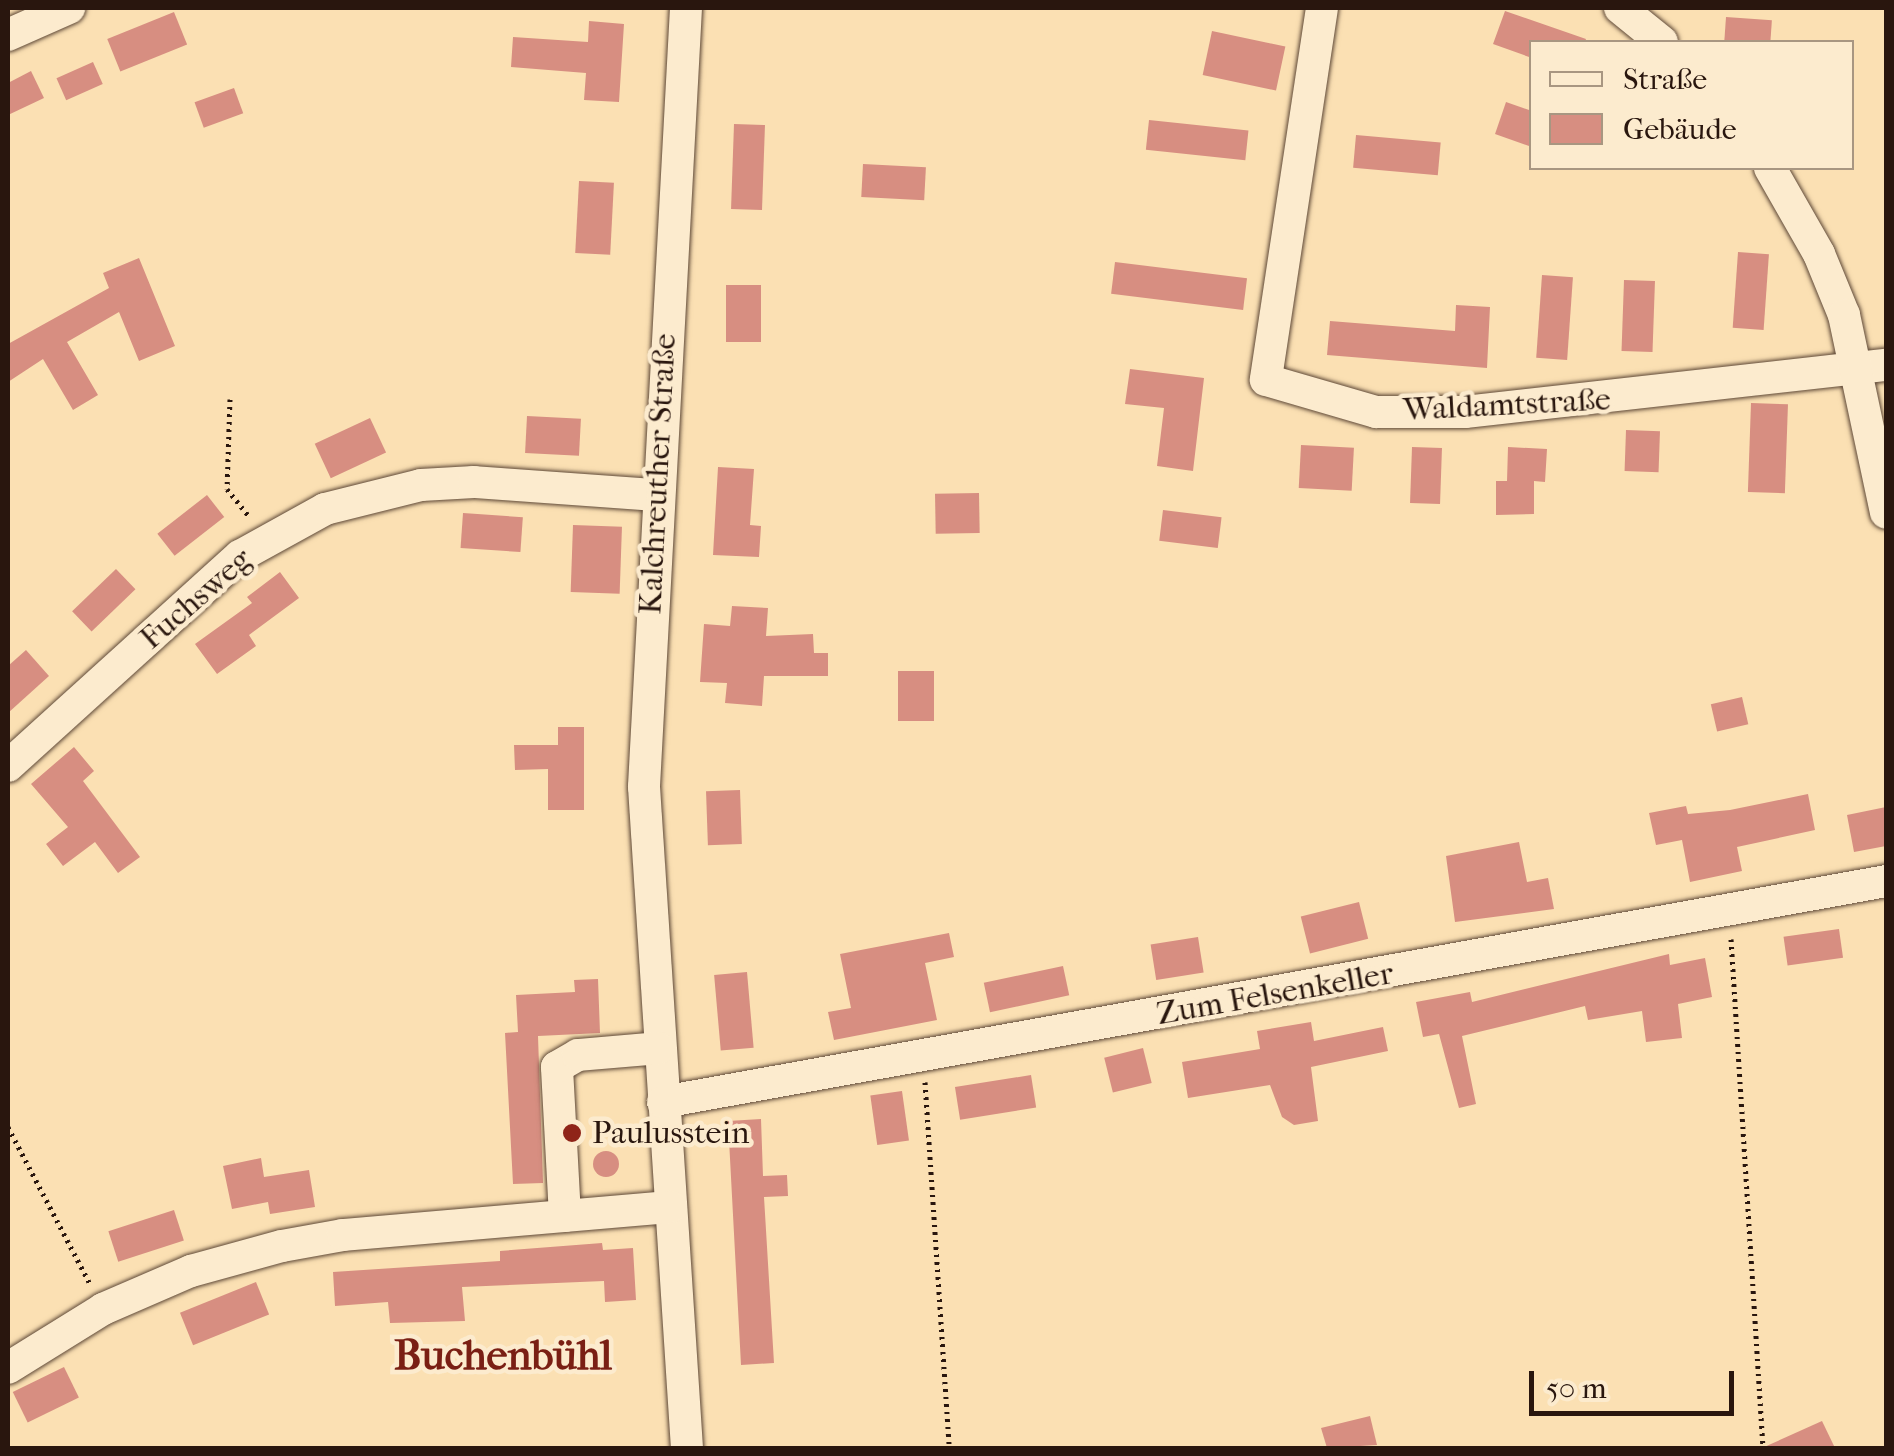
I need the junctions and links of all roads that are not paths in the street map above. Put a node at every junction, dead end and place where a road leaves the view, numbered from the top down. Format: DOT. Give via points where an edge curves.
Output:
graph roads {
  1 [pos="68,8"];
  2 [pos="686,8"];
  3 [pos="1322,8"];
  4 [pos="1620,8"];
  5 [pos="8,35"];
  6 [pos="1660,40"];
  7 [pos="1771,170"];
  8 [pos="1872,367"];
  9 [pos="655,495"];
  10 [pos="1886,513"];
  11 [pos="8,766"];
  12 [pos="1886,881"];
  13 [pos="658,1048"];
  14 [pos="663,1102"];
  15 [pos="671,1207"];
  16 [pos="565,1216"];
  17 [pos="8,1368"];
  18 [pos="687,1448"];
  1 -- 5 [label="street"];
  2 -- 9 [label="street, Kalchreuther Straße"];
  3 -- 8 [label="street, Waldamtstraße" via="1266,380 1376,412 1466,412"];
  4 -- 6 [label="street"];
  7 -- 8 [label="street"];
  8 -- 10 [label="street"];
  9 -- 11 [label="street, Fuchsweg" via="421,484 325,509 213,579"];
  9 -- 13 [label="street, Kalchreuther Straße" via="644,786"];
  12 -- 14 [label="street, Zum Felsenkeller"];
  13 -- 14 [label="street, Kalchreuther Straße"];
  13 -- 16 [label="street" via="578,1055 558,1067"];
  14 -- 15 [label="street, Kalchreuther Straße"];
  15 -- 16 [label="street"];
  15 -- 18 [label="street, Kalchreuther Straße"];
  16 -- 17 [label="street" via="282,1246 191,1271 103,1309"];
}
